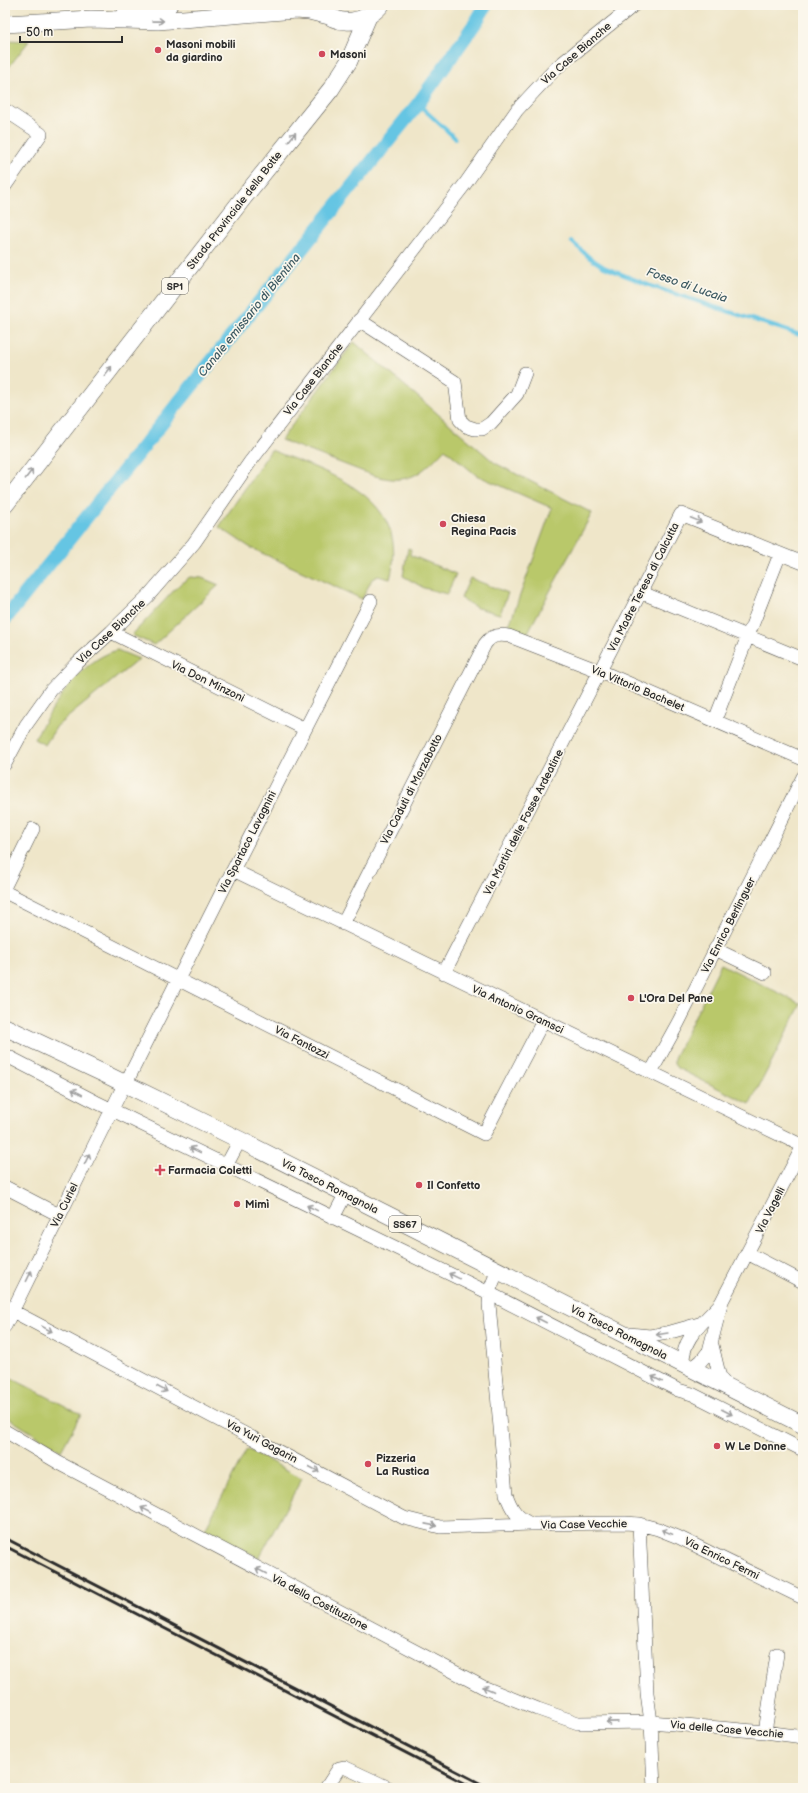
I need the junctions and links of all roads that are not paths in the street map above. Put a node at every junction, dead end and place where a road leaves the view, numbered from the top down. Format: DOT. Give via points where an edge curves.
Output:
graph roads {
  1 [pos="169,5"];
  2 [pos="381,5"];
  3 [pos="634,5"];
  4 [pos="323,11"];
  5 [pos="368,17"];
  6 [pos="90,19"];
  7 [pos="5,24"];
  8 [pos="5,110"];
  9 [pos="5,186"];
  10 [pos="359,320"];
  11 [pos="525,373"];
  12 [pos="5,505"];
  13 [pos="780,554"];
  14 [pos="803,564"];
  15 [pos="640,592"];
  16 [pos="371,601"];
  17 [pos="111,632"];
  18 [pos="748,637"];
  19 [pos="479,655"];
  20 [pos="803,659"];
  21 [pos="600,671"];
  22 [pos="715,720"];
  23 [pos="305,729"];
  24 [pos="803,759"];
  25 [pos="5,764"];
  26 [pos="803,777"];
  27 [pos="33,829"];
  28 [pos="233,870"];
  29 [pos="5,886"];
  30 [pos="5,892"];
  31 [pos="343,924"];
  32 [pos="715,949"];
  33 [pos="444,974"];
  34 [pos="765,974"];
  35 [pos="179,979"];
  36 [pos="543,1021"];
  37 [pos="5,1027"];
  38 [pos="5,1055"];
  39 [pos="651,1072"];
  40 [pos="125,1083"];
  41 [pos="112,1109"];
  42 [pos="240,1140"];
  43 [pos="803,1146"];
  44 [pos="226,1166"];
  45 [pos="5,1187"];
  46 [pos="346,1193"];
  47 [pos="59,1214"];
  48 [pos="333,1218"];
  49 [pos="747,1253"];
  50 [pos="498,1270"];
  51 [pos="803,1282"];
  52 [pos="489,1293"];
  53 [pos="722,1301"];
  54 [pos="9,1309"];
  55 [pos="699,1324"];
  56 [pos="5,1326"];
  57 [pos="622,1334"];
  58 [pos="712,1345"];
  59 [pos="687,1366"];
  60 [pos="724,1385"];
  61 [pos="803,1426"];
  62 [pos="5,1431"];
  63 [pos="803,1450"];
  64 [pos="531,1524"];
  65 [pos="639,1524"];
  66 [pos="803,1598"];
  67 [pos="777,1654"];
  68 [pos="651,1722"];
  69 [pos="765,1732"];
  70 [pos="803,1737"];
  71 [pos="326,1788"];
  72 [pos="389,1788"];
  73 [pos="654,1788"];
  1 -- 6 [label="main road, SP1"];
  2 -- 5 [label="main road, SP1"];
  3 -- 10 [label="street, Via Case Bianche" via="556,68 532,92 465,184"];
  4 -- 5 [label="main road, SP1" via="337,20 350,22"];
  6 -- 4 [label="main road, SP1, one-way" via="158,21 296,10"];
  12 -- 5 [label="main road, Strada Provinciale della Botte / SP1, one-way" via="331,89 346,67"];
  6 -- 7 [label="main road, SP1"];
  8 -- 9 [label="street" via="41,134"];
  10 -- 11 [label="street" via="455,382 460,420 466,426 475,429 482,429 491,423 517,394"];
  10 -- 17 [label="street, Via Case Bianche" via="250,462 194,543 148,596"];
  13 -- 14 [label="street, Via Madre Teresa di Calcutta"];
  15 -- 13 [label="street, Via Madre Teresa di Calcutta, one-way" via="681,514"];
  13 -- 18 [label="street"];
  15 -- 18 [label="street"];
  15 -- 21 [label="street, Via Madre Teresa di Calcutta"];
  16 -- 23 [label="street, Via Spartaco Lavagnini"];
  17 -- 23 [label="street, Via Don Minzoni"];
  17 -- 25 [label="street, Via Case Bianche" via="51,690 26,725"];
  18 -- 20 [label="street"];
  18 -- 22 [label="street"];
  19 -- 21 [label="street, Via Vittorio Bachelet" via="487,640 503,635"];
  19 -- 31 [label="street, Via Caduti di Marzabotto"];
  21 -- 22 [label="street, Via Vittorio Bachelet"];
  21 -- 33 [label="street, Via Martiri delle Fosse Ardeatine"];
  22 -- 24 [label="street, Via Vittorio Bachelet"];
  23 -- 28 [label="street, Via Spartaco Lavagnini"];
  26 -- 32 [label="street, Via Enrico Berlinguer"];
  27 -- 29 [label="street"];
  28 -- 31 [label="street, Via Antonio Gramsci"];
  28 -- 35 [label="street, Via Spartaco Lavagnini"];
  30 -- 35 [label="street, Via Fantozzi"];
  31 -- 33 [label="street, Via Antonio Gramsci"];
  32 -- 34 [label="street"];
  32 -- 39 [label="street, Via Enrico Berlinguer"];
  33 -- 36 [label="street, Via Antonio Gramsci"];
  35 -- 36 [label="street, Via Fantozzi" via="484,1134"];
  35 -- 40 [label="street, Via Spartaco Lavagnini"];
  36 -- 39 [label="street, Via Antonio Gramsci"];
  37 -- 40 [label="main road, Via Tosco Romagnola / SS67"];
  41 -- 38 [label="street, one-way"];
  39 -- 43 [label="street, Via Antonio Gramsci"];
  40 -- 41 [label="street, Via Curiel"];
  40 -- 42 [label="main road, Via Tosco Romagnola / SS67"];
  44 -- 41 [label="street, one-way"];
  47 -- 41 [label="street, Via Curiel, one-way"];
  42 -- 44 [label="street"];
  42 -- 46 [label="main road, Via Tosco Romagnola / SS67"];
  43 -- 49 [label="street, Via Vagelli"];
  48 -- 44 [label="street, one-way"];
  45 -- 47 [label="street"];
  46 -- 48 [label="street"];
  46 -- 50 [label="main road, Via Tosco Romagnola / SS67"];
  54 -- 47 [label="street, Via Curiel, one-way"];
  52 -- 48 [label="street, one-way"];
  49 -- 51 [label="street"];
  49 -- 53 [label="street, Via Vagelli"];
  50 -- 52 [label="street, Via Case Vecchie"];
  50 -- 57 [label="main road, Via Tosco Romagnola / SS67"];
  52 -- 63 [label="street" via="678,1390 692,1394"];
  52 -- 64 [label="street, Via Case Vecchie" via="506,1494 516,1514"];
  53 -- 55 [label="street, Via Vagelli"];
  53 -- 58 [label="street, Via Vagelli"];
  54 -- 56 [label="street, Via Curiel"];
  54 -- 64 [label="street, Via Yuri Gagarin, one-way" via="404,1518 447,1527"];
  55 -- 57 [label="street, Via Vagelli, one-way" via="650,1336"];
  55 -- 59 [label="street, Via Vagelli" via="683,1352"];
  57 -- 59 [label="main road, Via Tosco Romagnola / SS67"];
  58 -- 59 [label="street, Via Vagelli" via="706,1356"];
  58 -- 60 [label="street, Via Vagelli"];
  59 -- 60 [label="main road, Via Tosco Romagnola / SS67"];
  60 -- 61 [label="main road, Via Tosco Romagnola / SS67"];
  68 -- 62 [label="street, Via della Costituzione, one-way" via="578,1722 483,1687 59,1463"];
  64 -- 65 [label="street, Via Case Vecchie"];
  66 -- 65 [label="street, Via Enrico Fermi, one-way" via="678,1537"];
  65 -- 68 [label="street, Via Case Vecchie" via="647,1693"];
  67 -- 69 [label="street"];
  68 -- 69 [label="street, Via delle Case Vecchie"];
  68 -- 73 [label="street, Via Case Vecchie"];
  69 -- 70 [label="street, Via delle Case Vecchie"];
  71 -- 72 [label="street" via="339,1768 344,1767"];
}
